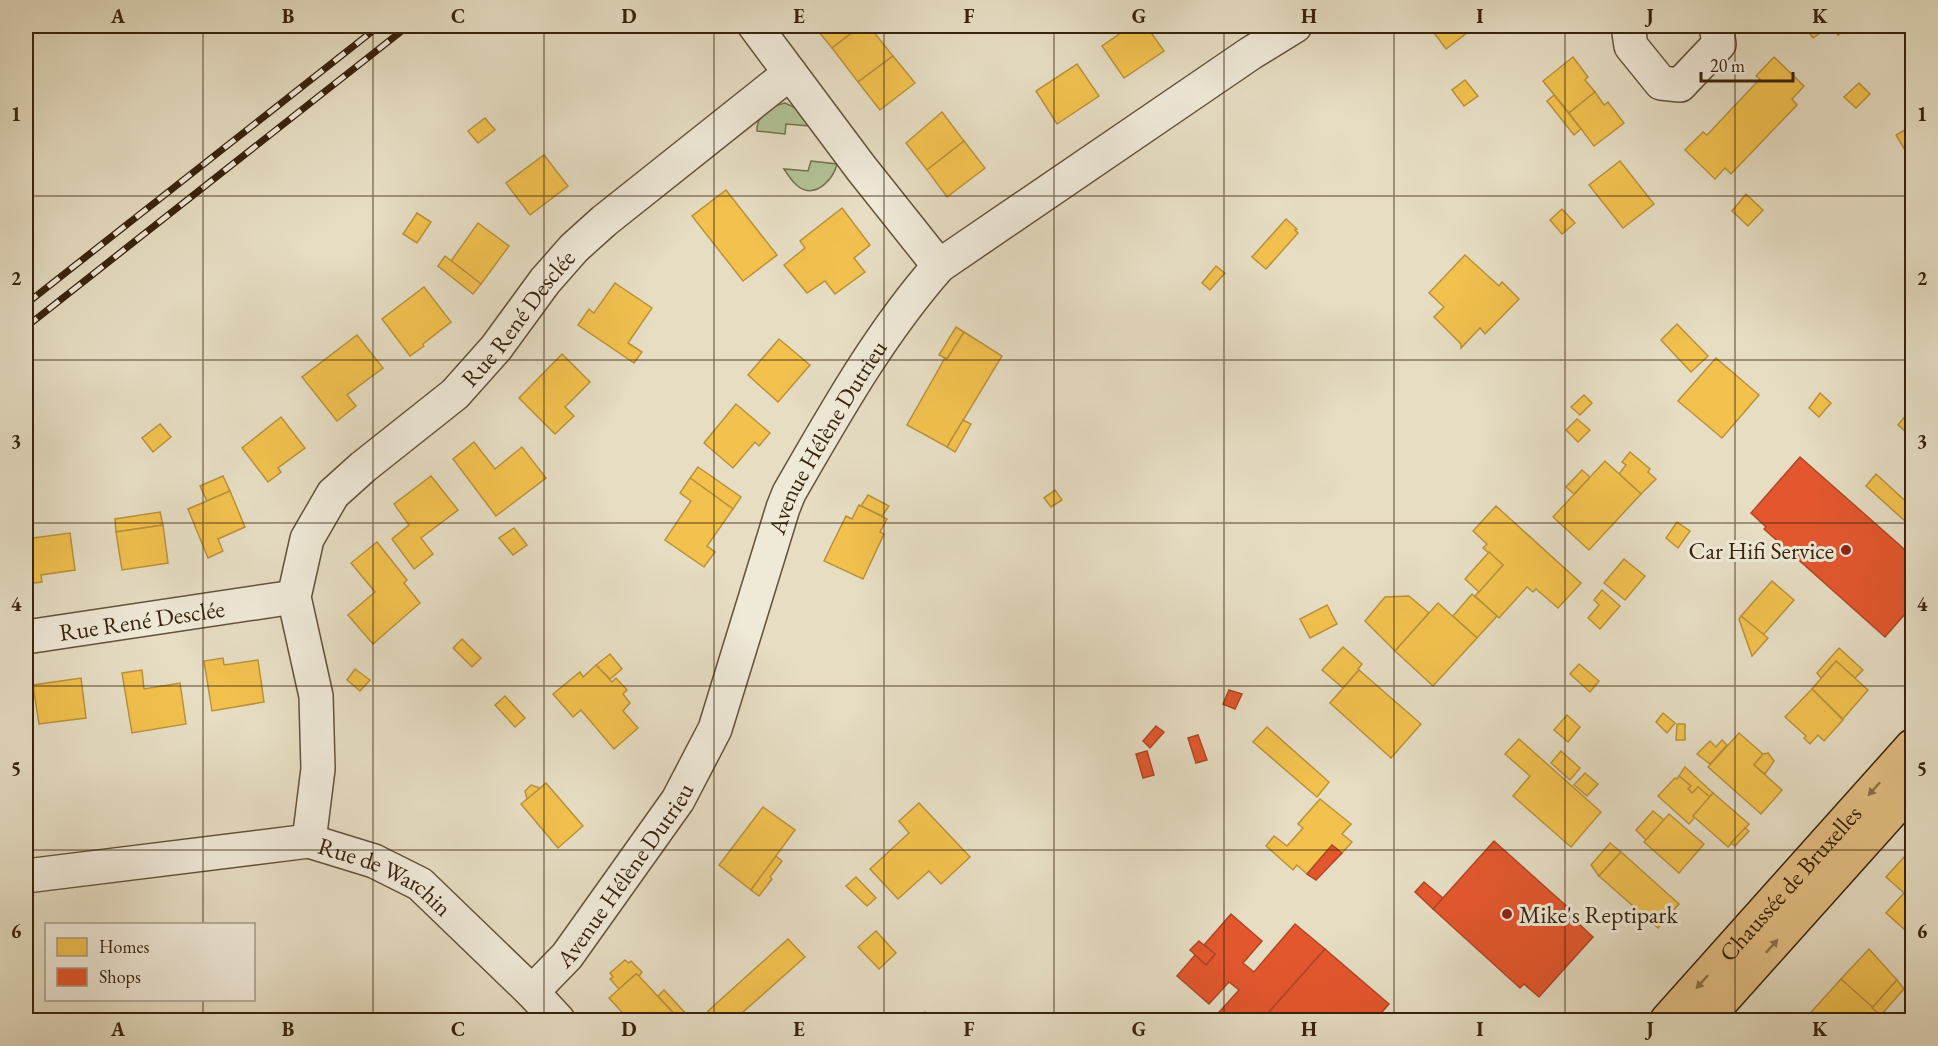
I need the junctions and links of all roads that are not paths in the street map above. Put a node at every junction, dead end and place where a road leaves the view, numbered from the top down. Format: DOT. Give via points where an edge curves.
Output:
graph roads {
  1 [pos="755,26"];
  2 [pos="1295,26"];
  3 [pos="1628,26"];
  4 [pos="1716,26"];
  5 [pos="790,73"];
  6 [pos="939,266"];
  7 [pos="294,597"];
  8 [pos="26,637"];
  9 [pos="1912,746"];
  10 [pos="1912,789"];
  11 [pos="309,841"];
  12 [pos="26,876"];
  13 [pos="532,992"];
  14 [pos="558,1020"];
  15 [pos="1668,1020"];
  16 [pos="1705,1020"];
  1 -- 5 [label="street"];
  2 -- 6 [label="street, Avenue Hélène Dutrieu"];
  3 -- 4 [label="street" via="1631,46 1660,83 1680,85 1719,44"];
  5 -- 6 [label="street"];
  5 -- 7 [label="street, Rue René Desclée" via="589,234 545,281 496,348 455,394 333,494 307,539"];
  6 -- 13 [label="street, Avenue Hélène Dutrieu" via="913,295 860,373 789,493 715,729 678,800 567,956"];
  7 -- 8 [label="street, Rue René Desclée"];
  7 -- 11 [label="street, Rue René Desclée" via="316,696 318,769"];
  9 -- 15 [label="main road, Chaussée de Bruxelles, one-way"];
  16 -- 10 [label="main road, Chaussée de Bruxelles, one-way"];
  11 -- 12 [label="street, Rue de Warchin"];
  11 -- 13 [label="street, Rue de Warchin" via="374,861 420,884"];
  13 -- 14 [label="street, Rue de Warchin"];
}
